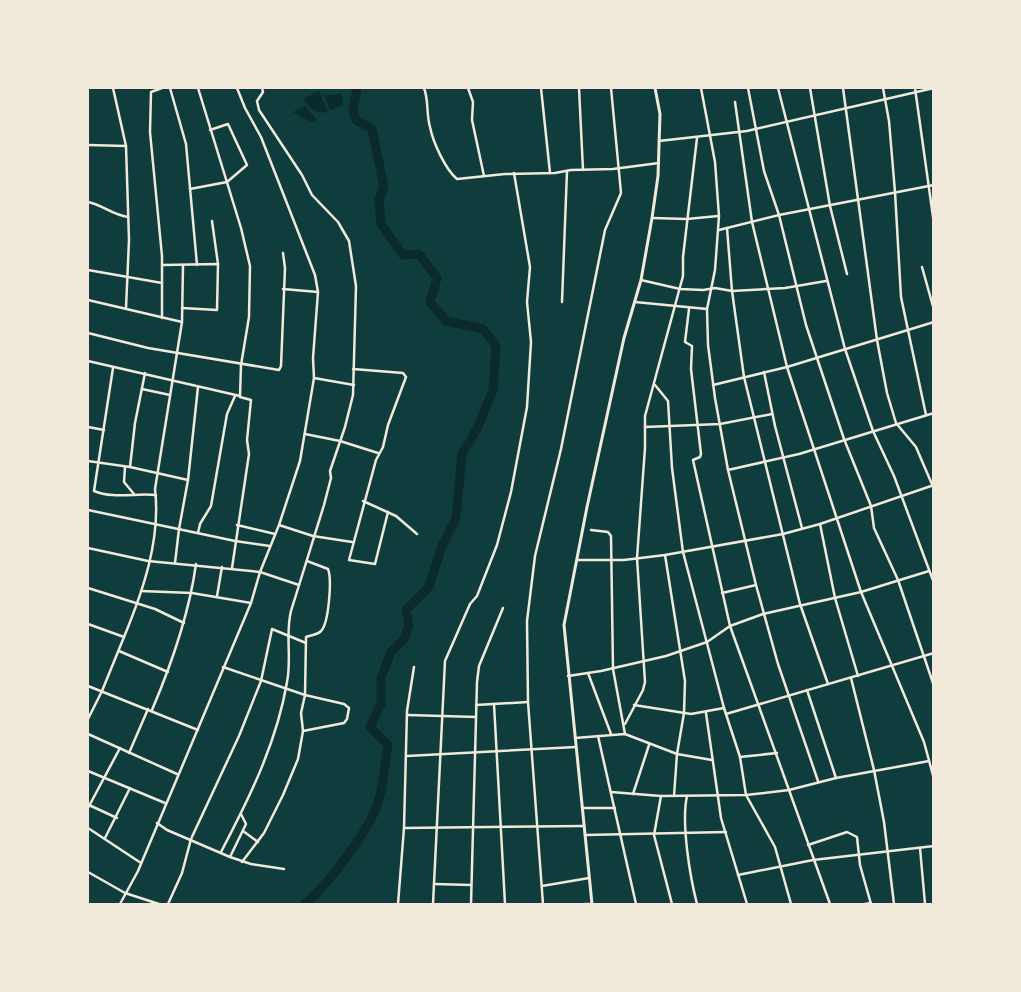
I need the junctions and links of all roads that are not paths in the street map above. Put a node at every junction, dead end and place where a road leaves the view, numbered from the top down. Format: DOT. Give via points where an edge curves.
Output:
graph roads {
  1 [pos="113,88"];
  2 [pos="149,88"];
  3 [pos="162,88"];
  4 [pos="170,88"];
  5 [pos="198,88"];
  6 [pos="236,88"];
  7 [pos="262,88"];
  8 [pos="424,88"];
  9 [pos="468,88"];
  10 [pos="541,88"];
  11 [pos="579,88"];
  12 [pos="611,88"];
  13 [pos="655,88"];
  14 [pos="701,88"];
  15 [pos="748,88"];
  16 [pos="778,88"];
  17 [pos="810,88"];
  18 [pos="843,88"];
  19 [pos="883,88"];
  20 [pos="915,88"];
  21 [pos="934,88"];
  22 [pos="151,92"];
  23 [pos="916,92"];
  24 [pos="885,99"];
  25 [pos="735,102"];
  26 [pos="846,108"];
  27 [pos="815,114"];
  28 [pos="785,120"];
  29 [pos="755,129"];
  30 [pos="210,130"];
  31 [pos="739,131"];
  32 [pos="710,136"];
  33 [pos="697,138"];
  34 [pos="659,141"];
  35 [pos="88,145"];
  36 [pos="126,146"];
  37 [pos="659,163"];
  38 [pos="620,168"];
  39 [pos="583,170"];
  40 [pos="567,171"];
  41 [pos="514,173"];
  42 [pos="550,173"];
  43 [pos="484,176"];
  44 [pos="227,182"];
  45 [pos="934,185"];
  46 [pos="929,186"];
  47 [pos="190,189"];
  48 [pos="895,192"];
  49 [pos="858,200"];
  50 [pos="88,202"];
  51 [pos="830,206"];
  52 [pos="809,210"];
  53 [pos="779,215"];
  54 [pos="719,216"];
  55 [pos="128,217"];
  56 [pos="652,218"];
  57 [pos="687,219"];
  58 [pos="212,221"];
  59 [pos="752,222"];
  60 [pos="934,224"];
  61 [pos="727,228"];
  62 [pos="718,230"];
  63 [pos="283,252"];
  64 [pos="218,264"];
  65 [pos="162,265"];
  66 [pos="197,265"];
  67 [pos="183,266"];
  68 [pos="922,267"];
  69 [pos="88,270"];
  70 [pos="846,274"];
  71 [pos="128,279"];
  72 [pos="641,280"];
  73 [pos="826,281"];
  74 [pos="162,283"];
  75 [pos="798,287"];
  76 [pos="712,288"];
  77 [pos="283,289"];
  78 [pos="680,289"];
  79 [pos="770,290"];
  80 [pos="732,291"];
  81 [pos="318,292"];
  82 [pos="88,300"];
  83 [pos="562,302"];
  84 [pos="636,302"];
  85 [pos="675,307"];
  86 [pos="126,308"];
  87 [pos="182,308"];
  88 [pos="689,309"];
  89 [pos="707,309"];
  90 [pos="934,310"];
  91 [pos="162,318"];
  92 [pos="182,322"];
  93 [pos="934,322"];
  94 [pos="908,330"];
  95 [pos="88,332"];
  96 [pos="878,340"];
  97 [pos="845,349"];
  98 [pos="176,353"];
  99 [pos="816,358"];
  100 [pos="88,361"];
  101 [pos="241,365"];
  102 [pos="787,367"];
  103 [pos="113,368"];
  104 [pos="353,369"];
  105 [pos="764,372"];
  106 [pos="145,373"];
  107 [pos="744,377"];
  108 [pos="314,378"];
  109 [pos="173,380"];
  110 [pos="655,384"];
  111 [pos="713,385"];
  112 [pos="354,386"];
  113 [pos="198,387"];
  114 [pos="142,389"];
  115 [pos="170,395"];
  116 [pos="235,396"];
  117 [pos="240,396"];
  118 [pos="934,413"];
  119 [pos="772,414"];
  120 [pos="926,415"];
  121 [pos="755,419"];
  122 [pos="896,423"];
  123 [pos="720,424"];
  124 [pos="698,425"];
  125 [pos="669,426"];
  126 [pos="88,427"];
  127 [pos="645,427"];
  128 [pos="104,430"];
  129 [pos="873,431"];
  130 [pos="305,434"];
  131 [pos="844,439"];
  132 [pos="340,441"];
  133 [pos="815,449"];
  134 [pos="378,454"];
  135 [pos="784,458"];
  136 [pos="88,461"];
  137 [pos="766,462"];
  138 [pos="98,463"];
  139 [pos="125,467"];
  140 [pos="130,467"];
  141 [pos="728,470"];
  142 [pos="157,474"];
  143 [pos="188,480"];
  144 [pos="933,485"];
  145 [pos="934,489"];
  146 [pos="134,494"];
  147 [pos="156,495"];
  148 [pos="901,496"];
  149 [pos="363,501"];
  150 [pos="871,506"];
  151 [pos="88,510"];
  152 [pos="388,512"];
  153 [pos="836,519"];
  154 [pos="820,524"];
  155 [pos="237,525"];
  156 [pos="280,525"];
  157 [pos="156,526"];
  158 [pos="802,528"];
  159 [pos="179,529"];
  160 [pos="590,530"];
  161 [pos="198,533"];
  162 [pos="275,534"];
  163 [pos="417,534"];
  164 [pos="783,534"];
  165 [pos="313,536"];
  166 [pos="747,540"];
  167 [pos="235,541"];
  168 [pos="352,542"];
  169 [pos="270,546"];
  170 [pos="711,546"];
  171 [pos="88,548"];
  172 [pos="683,552"];
  173 [pos="665,555"];
  174 [pos="637,558"];
  175 [pos="577,560"];
  176 [pos="611,560"];
  177 [pos="148,561"];
  178 [pos="307,562"];
  179 [pos="175,563"];
  180 [pos="196,564"];
  181 [pos="222,567"];
  182 [pos="232,568"];
  183 [pos="929,571"];
  184 [pos="260,572"];
  185 [pos="898,580"];
  186 [pos="934,583"];
  187 [pos="300,585"];
  188 [pos="756,585"];
  189 [pos="88,588"];
  190 [pos="141,591"];
  191 [pos="861,592"];
  192 [pos="192,593"];
  193 [pos="722,594"];
  194 [pos="217,596"];
  195 [pos="835,598"];
  196 [pos="251,603"];
  197 [pos="137,604"];
  198 [pos="800,604"];
  199 [pos="503,608"];
  200 [pos="763,614"];
  201 [pos="184,623"];
  202 [pos="88,624"];
  203 [pos="730,626"];
  204 [pos="124,636"];
  205 [pos="290,636"];
  206 [pos="707,642"];
  207 [pos="306,643"];
  208 [pos="119,651"];
  209 [pos="681,652"];
  210 [pos="934,653"];
  211 [pos="922,656"];
  212 [pos="645,661"];
  213 [pos="893,664"];
  214 [pos="224,667"];
  215 [pos="414,667"];
  216 [pos="613,669"];
  217 [pos="168,672"];
  218 [pos="588,673"];
  219 [pos="568,676"];
  220 [pos="858,676"];
  221 [pos="851,678"];
  222 [pos="261,680"];
  223 [pos="828,684"];
  224 [pos="88,686"];
  225 [pos="934,686"];
  226 [pos="286,689"];
  227 [pos="807,690"];
  228 [pos="102,691"];
  229 [pos="305,695"];
  230 [pos="790,695"];
  231 [pos="528,702"];
  232 [pos="494,704"];
  233 [pos="759,704"];
  234 [pos="476,705"];
  235 [pos="634,705"];
  236 [pos="724,708"];
  237 [pos="148,709"];
  238 [pos="152,710"];
  239 [pos="684,713"];
  240 [pos="706,713"];
  241 [pos="726,714"];
  242 [pos="407,715"];
  243 [pos="442,716"];
  244 [pos="476,717"];
  245 [pos="88,719"];
  246 [pos="625,724"];
  247 [pos="198,730"];
  248 [pos="303,731"];
  249 [pos="88,734"];
  250 [pos="611,734"];
  251 [pos="625,734"];
  252 [pos="598,736"];
  253 [pos="575,738"];
  254 [pos="649,745"];
  255 [pos="576,747"];
  256 [pos="120,748"];
  257 [pos="532,750"];
  258 [pos="497,751"];
  259 [pos="129,753"];
  260 [pos="475,753"];
  261 [pos="777,753"];
  262 [pos="676,754"];
  263 [pos="442,755"];
  264 [pos="406,756"];
  265 [pos="740,757"];
  266 [pos="712,760"];
  267 [pos="929,761"];
  268 [pos="874,770"];
  269 [pos="88,771"];
  270 [pos="178,775"];
  271 [pos="836,778"];
  272 [pos="104,779"];
  273 [pos="934,779"];
  274 [pos="818,781"];
  275 [pos="130,787"];
  276 [pos="789,790"];
  277 [pos="611,792"];
  278 [pos="633,794"];
  279 [pos="718,795"];
  280 [pos="746,795"];
  281 [pos="661,796"];
  282 [pos="674,796"];
  283 [pos="687,796"];
  284 [pos="165,803"];
  285 [pos="88,807"];
  286 [pos="582,808"];
  287 [pos="615,808"];
  288 [pos="241,814"];
  289 [pos="117,818"];
  290 [pos="157,823"];
  291 [pos="584,826"];
  292 [pos="539,827"];
  293 [pos="88,828"];
  294 [pos="404,828"];
  295 [pos="473,828"];
  296 [pos="501,828"];
  297 [pos="436,829"];
  298 [pos="243,831"];
  299 [pos="726,832"];
  300 [pos="621,834"];
  301 [pos="686,834"];
  302 [pos="654,835"];
  303 [pos="585,836"];
  304 [pos="105,838"];
  305 [pos="191,839"];
  306 [pos="258,842"];
  307 [pos="808,845"];
  308 [pos="934,846"];
  309 [pos="920,848"];
  310 [pos="889,850"];
  311 [pos="221,852"];
  312 [pos="860,854"];
  313 [pos="230,857"];
  314 [pos="813,860"];
  315 [pos="242,862"];
  316 [pos="141,863"];
  317 [pos="780,866"];
  318 [pos="284,869"];
  319 [pos="88,872"];
  320 [pos="738,875"];
  321 [pos="589,878"];
  322 [pos="434,884"];
  323 [pos="471,885"];
  324 [pos="542,886"];
  325 [pos="125,893"];
  326 [pos="120,904"];
  327 [pos="159,904"];
  328 [pos="168,904"];
  329 [pos="398,904"];
  330 [pos="433,904"];
  331 [pos="471,904"];
  332 [pos="505,904"];
  333 [pos="543,904"];
  334 [pos="585,904"];
  335 [pos="592,904"];
  336 [pos="636,904"];
  337 [pos="672,904"];
  338 [pos="697,904"];
  339 [pos="746,904"];
  340 [pos="791,904"];
  341 [pos="830,904"];
  342 [pos="865,904"];
  343 [pos="871,904"];
  344 [pos="894,904"];
  345 [pos="925,904"];
  1 -- 36 [label="street"];
  2 -- 22 [label="street"];
  3 -- 22 [label="street"];
  4 -- 47 [label="street" via="186,144"];
  5 -- 30 [label="street"];
  6 -- 81 [label="street" via="262,137 306,247"];
  7 -- 104 [label="street" via="257,101 259,110 312,195 347,235 356,286"];
  8 -- 43 [label="street" via="430,128 448,167 457,179"];
  9 -- 43 [label="street"];
  10 -- 42 [label="street"];
  11 -- 39 [label="street"];
  12 -- 38 [label="street"];
  13 -- 34 [label="street" via="660,114"];
  14 -- 32 [label="street"];
  15 -- 29 [label="street"];
  16 -- 28 [label="street"];
  17 -- 27 [label="street"];
  18 -- 26 [label="street"];
  19 -- 24 [label="street"];
  20 -- 23 [label="street"];
  21 -- 23 [label="street"];
  22 -- 65 [label="street" via="150,132"];
  23 -- 24 [label="street"];
  23 -- 46 [label="street"];
  24 -- 26 [label="street"];
  24 -- 48 [label="street"];
  25 -- 31 [label="street"];
  26 -- 27 [label="street"];
  26 -- 49 [label="street"];
  27 -- 28 [label="street"];
  27 -- 51 [label="street"];
  28 -- 29 [label="street"];
  28 -- 52 [label="street"];
  29 -- 31 [label="street"];
  29 -- 53 [label="street" via="764,172"];
  30 -- 44 [label="street"];
  30 -- 44 [label="street" via="229,125 247,163"];
  31 -- 32 [label="street"];
  31 -- 59 [label="street"];
  32 -- 33 [label="street"];
  32 -- 54 [label="street"];
  33 -- 34 [label="street"];
  33 -- 57 [label="street"];
  34 -- 37 [label="street"];
  35 -- 36 [label="street"];
  36 -- 55 [label="street"];
  37 -- 38 [label="street"];
  37 -- 56 [label="street"];
  38 -- 39 [label="street"];
  38 -- 231 [label="street" via="621,193 605,230 561,449 535,556 527,626"];
  39 -- 40 [label="street"];
  40 -- 42 [label="street"];
  40 -- 83 [label="street"];
  41 -- 42 [label="street"];
  41 -- 43 [label="street"];
  41 -- 243 [label="street" via="530,267 527,302 531,342 527,407 497,545 477,596 470,604 445,661"];
  44 -- 47 [label="street"];
  44 -- 101 [label="street" via="250,266 249,317"];
  45 -- 46 [label="street"];
  46 -- 48 [label="street"];
  46 -- 60 [label="street"];
  47 -- 66 [label="street"];
  48 -- 49 [label="street"];
  48 -- 94 [label="street" via="901,297"];
  49 -- 51 [label="street"];
  49 -- 96 [label="street"];
  50 -- 55 [label="street"];
  51 -- 52 [label="street"];
  51 -- 70 [label="street"];
  52 -- 53 [label="street"];
  52 -- 73 [label="street"];
  53 -- 59 [label="street"];
  53 -- 75 [label="street"];
  54 -- 57 [label="street"];
  54 -- 62 [label="street"];
  55 -- 71 [label="street"];
  56 -- 57 [label="street"];
  56 -- 72 [label="street"];
  57 -- 78 [label="street"];
  58 -- 64 [label="street"];
  59 -- 61 [label="street"];
  59 -- 79 [label="street"];
  61 -- 62 [label="street"];
  61 -- 80 [label="street"];
  62 -- 76 [label="street"];
  63 -- 77 [label="street"];
  64 -- 66 [label="street"];
  64 -- 87 [label="street" via="217,310"];
  65 -- 67 [label="street"];
  65 -- 74 [label="street"];
  66 -- 67 [label="street"];
  67 -- 87 [label="street"];
  68 -- 90 [label="street"];
  69 -- 71 [label="street"];
  71 -- 74 [label="street"];
  71 -- 86 [label="street"];
  72 -- 78 [label="street"];
  72 -- 84 [label="street"];
  73 -- 75 [label="street"];
  73 -- 97 [label="street"];
  74 -- 91 [label="street"];
  75 -- 79 [label="street"];
  75 -- 99 [label="street"];
  76 -- 78 [label="street"];
  76 -- 80 [label="street"];
  76 -- 89 [label="street"];
  77 -- 81 [label="street"];
  77 -- 101 [label="street" via="280,369"];
  78 -- 85 [label="street"];
  79 -- 80 [label="street"];
  79 -- 102 [label="street"];
  80 -- 107 [label="street"];
  81 -- 108 [label="street"];
  82 -- 86 [label="street"];
  84 -- 85 [label="street"];
  84 -- 175 [label="street" via="624,338"];
  85 -- 88 [label="street"];
  85 -- 110 [label="street"];
  86 -- 91 [label="street"];
  87 -- 92 [label="street"];
  88 -- 89 [label="street"];
  88 -- 124 [label="street" via="685,342 692,346 691,370"];
  89 -- 111 [label="street"];
  91 -- 92 [label="street"];
  92 -- 98 [label="street"];
  93 -- 94 [label="street"];
  94 -- 96 [label="street"];
  94 -- 120 [label="street"];
  95 -- 98 [label="street"];
  96 -- 97 [label="street"];
  96 -- 122 [label="street"];
  97 -- 99 [label="street"];
  97 -- 129 [label="street"];
  98 -- 101 [label="street"];
  98 -- 109 [label="street"];
  99 -- 102 [label="street"];
  99 -- 131 [label="street"];
  100 -- 103 [label="street"];
  101 -- 117 [label="street"];
  102 -- 105 [label="street"];
  102 -- 133 [label="street"];
  103 -- 106 [label="street"];
  103 -- 128 [label="street"];
  104 -- 112 [label="street"];
  104 -- 134 [label="street" via="406,375"];
  105 -- 107 [label="street"];
  105 -- 119 [label="street"];
  106 -- 109 [label="street"];
  106 -- 114 [label="street"];
  107 -- 111 [label="street"];
  107 -- 121 [label="street"];
  108 -- 112 [label="street"];
  108 -- 130 [label="street"];
  109 -- 113 [label="street"];
  109 -- 115 [label="street"];
  110 -- 125 [label="street" via="667,399"];
  110 -- 127 [label="street"];
  111 -- 123 [label="street"];
  112 -- 132 [label="street" via="351,409"];
  113 -- 116 [label="street"];
  113 -- 143 [label="street"];
  114 -- 115 [label="street"];
  114 -- 140 [label="street"];
  115 -- 142 [label="street"];
  116 -- 117 [label="street"];
  116 -- 161 [label="street" via="227,414 211,506"];
  117 -- 155 [label="street" via="251,400 247,440 249,454"];
  118 -- 120 [label="street"];
  119 -- 121 [label="street"];
  119 -- 135 [label="street"];
  120 -- 122 [label="street"];
  121 -- 123 [label="street"];
  121 -- 137 [label="street"];
  122 -- 129 [label="street"];
  122 -- 144 [label="street" via="916,446"];
  123 -- 124 [label="street"];
  123 -- 141 [label="street"];
  124 -- 125 [label="street"];
  124 -- 170 [label="street" via="701,454 693,459"];
  125 -- 127 [label="street"];
  125 -- 172 [label="street" via="674,495"];
  126 -- 128 [label="street"];
  127 -- 174 [label="street"];
  128 -- 138 [label="street"];
  129 -- 131 [label="street"];
  129 -- 148 [label="street"];
  130 -- 132 [label="street"];
  130 -- 156 [label="street"];
  131 -- 133 [label="street"];
  131 -- 150 [label="street"];
  132 -- 134 [label="street"];
  132 -- 165 [label="street"];
  133 -- 135 [label="street"];
  133 -- 153 [label="street"];
  134 -- 149 [label="street"];
  135 -- 137 [label="street"];
  135 -- 158 [label="street"];
  136 -- 138 [label="street"];
  137 -- 141 [label="street"];
  137 -- 164 [label="street"];
  138 -- 139 [label="street"];
  138 -- 146 [label="street" via="94,492 118,496"];
  139 -- 140 [label="street"];
  139 -- 146 [label="street" via="124,482"];
  140 -- 142 [label="street"];
  141 -- 166 [label="street"];
  142 -- 143 [label="street"];
  142 -- 147 [label="street"];
  143 -- 159 [label="street"];
  144 -- 145 [label="street"];
  144 -- 148 [label="street"];
  146 -- 147 [label="street"];
  147 -- 157 [label="street"];
  148 -- 150 [label="street"];
  148 -- 183 [label="street"];
  149 -- 152 [label="street"];
  149 -- 168 [label="street"];
  150 -- 153 [label="street"];
  150 -- 185 [label="street" via="874,528"];
  151 -- 157 [label="street"];
  152 -- 163 [label="street"];
  152 -- 168 [label="street" via="375,564 349,560"];
  153 -- 154 [label="street"];
  153 -- 191 [label="street"];
  154 -- 158 [label="street"];
  154 -- 195 [label="street"];
  155 -- 162 [label="street"];
  155 -- 167 [label="street"];
  156 -- 162 [label="street"];
  156 -- 165 [label="street"];
  157 -- 159 [label="street"];
  157 -- 177 [label="street"];
  158 -- 164 [label="street"];
  159 -- 161 [label="street"];
  159 -- 179 [label="street"];
  160 -- 176 [label="street" via="611,534"];
  161 -- 167 [label="street"];
  162 -- 169 [label="street"];
  164 -- 166 [label="street"];
  164 -- 198 [label="street"];
  165 -- 168 [label="street"];
  165 -- 178 [label="street"];
  166 -- 170 [label="street"];
  166 -- 188 [label="street"];
  167 -- 169 [label="street"];
  167 -- 182 [label="street"];
  169 -- 184 [label="street"];
  170 -- 172 [label="street"];
  170 -- 193 [label="street"];
  171 -- 177 [label="street"];
  172 -- 173 [label="street"];
  172 -- 206 [label="street"];
  173 -- 174 [label="street"];
  173 -- 209 [label="street"];
  174 -- 176 [label="street"];
  174 -- 212 [label="street"];
  175 -- 176 [label="street"];
  175 -- 219 [label="street" via="564,625"];
  176 -- 216 [label="street"];
  177 -- 179 [label="street"];
  177 -- 190 [label="street"];
  178 -- 187 [label="street"];
  178 -- 207 [label="street" via="328,569 330,584 324,627 307,636"];
  179 -- 180 [label="street"];
  180 -- 181 [label="street"];
  180 -- 192 [label="street"];
  181 -- 182 [label="street"];
  181 -- 194 [label="street"];
  182 -- 184 [label="street"];
  183 -- 185 [label="street"];
  183 -- 186 [label="street"];
  184 -- 187 [label="street"];
  184 -- 196 [label="street"];
  185 -- 191 [label="street"];
  185 -- 211 [label="street"];
  187 -- 205 [label="street" via="287,626"];
  188 -- 193 [label="street"];
  188 -- 200 [label="street"];
  189 -- 197 [label="street"];
  190 -- 192 [label="street"];
  190 -- 197 [label="street"];
  191 -- 195 [label="street"];
  191 -- 213 [label="street"];
  192 -- 194 [label="street"];
  192 -- 201 [label="street"];
  193 -- 203 [label="street"];
  194 -- 196 [label="street"];
  195 -- 198 [label="street"];
  195 -- 220 [label="street"];
  196 -- 214 [label="street"];
  197 -- 201 [label="street"];
  197 -- 204 [label="street"];
  198 -- 200 [label="street"];
  198 -- 223 [label="street"];
  199 -- 234 [label="street" via="479,666"];
  200 -- 203 [label="street"];
  200 -- 230 [label="street"];
  201 -- 217 [label="street"];
  202 -- 204 [label="street"];
  203 -- 206 [label="street"];
  203 -- 233 [label="street"];
  204 -- 208 [label="street"];
  205 -- 207 [label="street"];
  205 -- 222 [label="street" via="272,628"];
  205 -- 226 [label="street"];
  206 -- 209 [label="street"];
  206 -- 236 [label="street"];
  207 -- 229 [label="street"];
  208 -- 217 [label="street"];
  208 -- 228 [label="street"];
  209 -- 212 [label="street"];
  209 -- 239 [label="street" via="686,681"];
  210 -- 211 [label="street"];
  211 -- 213 [label="street"];
  211 -- 225 [label="street"];
  212 -- 216 [label="street"];
  212 -- 235 [label="street" via="645,687"];
  213 -- 220 [label="street"];
  213 -- 267 [label="street"];
  214 -- 222 [label="street"];
  214 -- 247 [label="street"];
  215 -- 242 [label="street"];
  216 -- 218 [label="street"];
  216 -- 246 [label="street"];
  217 -- 238 [label="street"];
  218 -- 219 [label="street"];
  218 -- 250 [label="street"];
  219 -- 253 [label="street"];
  220 -- 221 [label="street"];
  221 -- 223 [label="street"];
  221 -- 268 [label="street"];
  222 -- 226 [label="street"];
  222 -- 305 [label="street"];
  223 -- 227 [label="street"];
  224 -- 228 [label="street"];
  226 -- 229 [label="street"];
  226 -- 288 [label="street" via="269,749"];
  227 -- 230 [label="street"];
  227 -- 271 [label="street"];
  228 -- 237 [label="street"];
  228 -- 245 [label="street"];
  229 -- 248 [label="street" via="301,713"];
  229 -- 248 [label="street" via="344,704 348,711 344,723"];
  230 -- 233 [label="street"];
  230 -- 274 [label="street"];
  231 -- 232 [label="street"];
  231 -- 257 [label="street"];
  232 -- 234 [label="street"];
  232 -- 258 [label="street"];
  233 -- 241 [label="street"];
  233 -- 261 [label="street"];
  234 -- 244 [label="street"];
  235 -- 239 [label="street"];
  235 -- 246 [label="street"];
  236 -- 240 [label="street"];
  236 -- 241 [label="street"];
  237 -- 238 [label="street"];
  237 -- 259 [label="street"];
  238 -- 247 [label="street"];
  239 -- 240 [label="street"];
  239 -- 262 [label="street"];
  240 -- 266 [label="street"];
  241 -- 265 [label="street"];
  242 -- 243 [label="street"];
  242 -- 264 [label="street"];
  243 -- 244 [label="street"];
  243 -- 263 [label="street"];
  244 -- 260 [label="street"];
  246 -- 251 [label="street"];
  247 -- 270 [label="street"];
  248 -- 306 [label="street" via="295,770"];
  249 -- 256 [label="street"];
  250 -- 251 [label="street"];
  250 -- 252 [label="street"];
  251 -- 254 [label="street"];
  252 -- 253 [label="street"];
  252 -- 277 [label="street"];
  253 -- 255 [label="street"];
  254 -- 262 [label="street"];
  254 -- 278 [label="street"];
  255 -- 257 [label="street"];
  255 -- 286 [label="street"];
  256 -- 259 [label="street"];
  256 -- 272 [label="street"];
  257 -- 258 [label="street"];
  257 -- 292 [label="street"];
  258 -- 260 [label="street"];
  258 -- 296 [label="street"];
  259 -- 270 [label="street"];
  260 -- 263 [label="street"];
  260 -- 295 [label="street"];
  261 -- 265 [label="street"];
  261 -- 276 [label="street"];
  262 -- 266 [label="street"];
  262 -- 282 [label="street"];
  263 -- 264 [label="street"];
  263 -- 297 [label="street"];
  264 -- 294 [label="street"];
  265 -- 280 [label="street"];
  266 -- 279 [label="street"];
  267 -- 268 [label="street"];
  267 -- 273 [label="street"];
  268 -- 271 [label="street"];
  268 -- 310 [label="street"];
  269 -- 272 [label="street"];
  270 -- 284 [label="street"];
  271 -- 274 [label="street"];
  272 -- 275 [label="street"];
  272 -- 285 [label="street"];
  274 -- 276 [label="street"];
  275 -- 284 [label="street"];
  275 -- 289 [label="street"];
  276 -- 280 [label="street"];
  276 -- 307 [label="street"];
  277 -- 278 [label="street"];
  277 -- 287 [label="street"];
  278 -- 281 [label="street"];
  279 -- 280 [label="street"];
  279 -- 283 [label="street"];
  279 -- 299 [label="street"];
  280 -- 317 [label="street" via="772,841"];
  281 -- 282 [label="street"];
  281 -- 302 [label="street"];
  282 -- 283 [label="street"];
  283 -- 301 [label="street" via="684,809"];
  284 -- 290 [label="street"];
  285 -- 289 [label="street"];
  286 -- 287 [label="street"];
  286 -- 291 [label="street"];
  287 -- 300 [label="street"];
  288 -- 298 [label="street" via="247,821"];
  288 -- 311 [label="street"];
  289 -- 304 [label="street"];
  290 -- 305 [label="street"];
  290 -- 316 [label="street"];
  291 -- 292 [label="street"];
  291 -- 303 [label="street"];
  292 -- 296 [label="street"];
  292 -- 324 [label="street"];
  293 -- 304 [label="street"];
  294 -- 297 [label="street"];
  294 -- 329 [label="street"];
  295 -- 296 [label="street"];
  295 -- 297 [label="street"];
  295 -- 323 [label="street"];
  296 -- 332 [label="street"];
  297 -- 322 [label="street"];
  298 -- 306 [label="street"];
  298 -- 313 [label="street"];
  299 -- 301 [label="street"];
  299 -- 320 [label="street"];
  300 -- 302 [label="street"];
  300 -- 303 [label="street"];
  300 -- 336 [label="street"];
  301 -- 302 [label="street"];
  301 -- 338 [label="street"];
  302 -- 337 [label="street"];
  303 -- 321 [label="street"];
  304 -- 316 [label="street"];
  305 -- 311 [label="street"];
  305 -- 328 [label="street" via="182,873"];
  306 -- 315 [label="street"];
  307 -- 312 [label="street" via="849,832 857,837"];
  307 -- 314 [label="street"];
  308 -- 309 [label="street"];
  309 -- 310 [label="street"];
  309 -- 345 [label="street"];
  310 -- 312 [label="street"];
  310 -- 344 [label="street"];
  311 -- 313 [label="street"];
  312 -- 314 [label="street"];
  312 -- 343 [label="street"];
  313 -- 315 [label="street"];
  314 -- 317 [label="street"];
  314 -- 341 [label="street"];
  315 -- 318 [label="street"];
  316 -- 325 [label="street"];
  317 -- 320 [label="street"];
  317 -- 340 [label="street"];
  319 -- 325 [label="street"];
  320 -- 339 [label="street"];
  321 -- 324 [label="street"];
  321 -- 335 [label="street"];
  322 -- 323 [label="street"];
  322 -- 330 [label="street"];
  323 -- 331 [label="street"];
  324 -- 333 [label="street"];
  325 -- 326 [label="street"];
  325 -- 327 [label="street"];
  334 -- 335 [label="street"];
  342 -- 343 [label="street"];
}
